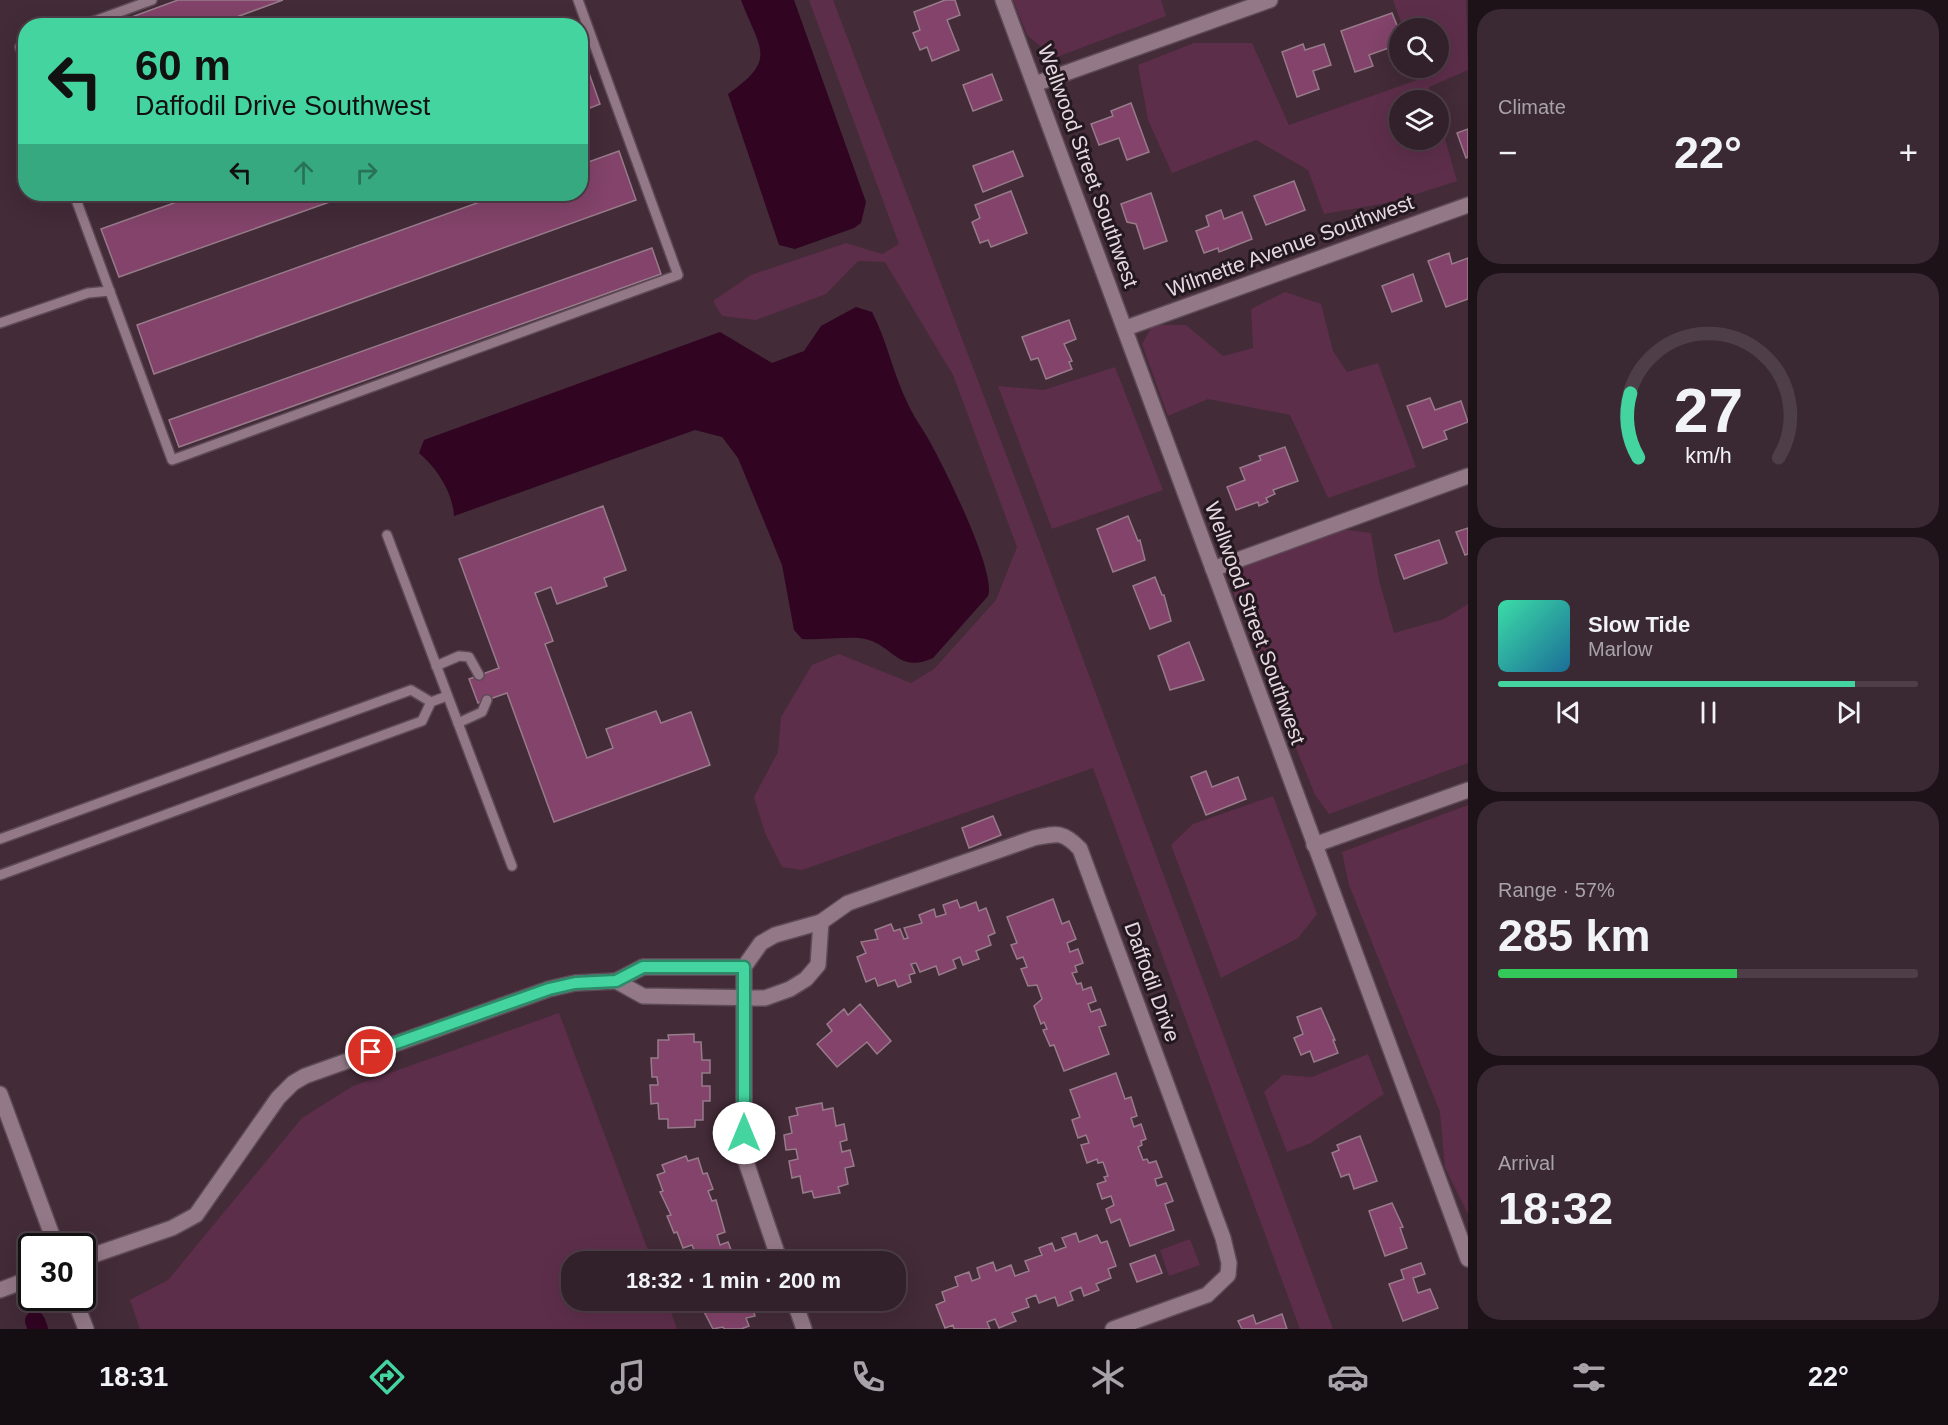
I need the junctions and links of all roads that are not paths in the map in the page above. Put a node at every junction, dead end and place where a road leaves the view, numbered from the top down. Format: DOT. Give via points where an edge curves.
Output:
graph roads {
  1 [pos="152,0"];
  2 [pos="578,0"];
  3 [pos="1003,0"];
  4 [pos="1270,0"];
  5 [pos="103,18"];
  6 [pos="585,18"];
  7 [pos="588,28"];
  8 [pos="1035,84"];
  9 [pos="77,201"];
  10 [pos="1468,204"];
  11 [pos="110,291"];
  12 [pos="0,323"];
  13 [pos="1126,328"];
  14 [pos="1468,476"];
  15 [pos="387,535"];
  16 [pos="1213,569"];
  17 [pos="436,666"];
  18 [pos="479,675"];
  19 [pos="447,696"];
  20 [pos="487,700"];
  21 [pos="431,702"];
  22 [pos="458,723"];
  23 [pos="1468,790"];
  24 [pos="0,839"];
  25 [pos="1314,845"];
  26 [pos="512,866"];
  27 [pos="0,875"];
  28 [pos="821,922"];
  29 [pos="744,967"];
  30 [pos="616,981"];
  31 [pos="745,999"];
  32 [pos="0,1094"];
  33 [pos="51,1233"];
  34 [pos="776,1251"];
  35 [pos="96,1254"];
  36 [pos="1468,1259"];
  37 [pos="18,1283"];
  38 [pos="0,1290"];
  39 [pos="79,1311"];
  40 [pos="798,1311"];
  41 [pos="86,1329"];
  42 [pos="804,1329"];
  43 [pos="1113,1329"];
  1 -- 5 [label="lane"];
  2 -- 6 [label="lane"];
  3 -- 8 [label="street, Wellwood Street Southwest"];
  4 -- 8 [label="street"];
  7 -- 11 [label="lane" via="678,275 172,460"];
  8 -- 13 [label="street, Wellwood Street Southwest"];
  9 -- 11 [label="lane"];
  10 -- 13 [label="street, Wilmette Avenue Southwest"];
  11 -- 12 [label="lane" via="88,293"];
  13 -- 16 [label="street, Wellwood Street Southwest"];
  14 -- 16 [label="street"];
  15 -- 17 [label="lane"];
  16 -- 25 [label="street, Wellwood Street Southwest"];
  17 -- 18 [label="lane" via="459,656 469,657"];
  17 -- 19 [label="lane"];
  19 -- 21 [label="lane"];
  19 -- 22 [label="lane"];
  20 -- 22 [label="lane" via="482,712"];
  21 -- 24 [label="lane" via="411,690"];
  21 -- 27 [label="lane" via="422,721"];
  22 -- 26 [label="lane"];
  23 -- 25 [label="street"];
  25 -- 36 [label="street, Wellwood Street Southwest"];
  28 -- 29 [label="street, Daffodil Drive" via="761,943"];
  28 -- 31 [label="street" via="818,965 806,979 765,998"];
  28 -- 43 [label="street, Daffodil Drive" via="848,903 1034,838 1054,834 1068,837 1080,849 1229,1263 1228,1275 1207,1295"];
  29 -- 30 [label="street" via="643,967"];
  29 -- 31 [label="street"];
  30 -- 31 [label="street" via="643,996"];
  30 -- 35 [label="street" via="549,989 305,1076 278,1098 196,1215"];
  31 -- 34 [label="street" via="744,1156"];
  32 -- 33 [label="street"];
  37 -- 38 [label="street"];
  39 -- 41 [label="street"];
  40 -- 42 [label="street"];
}
